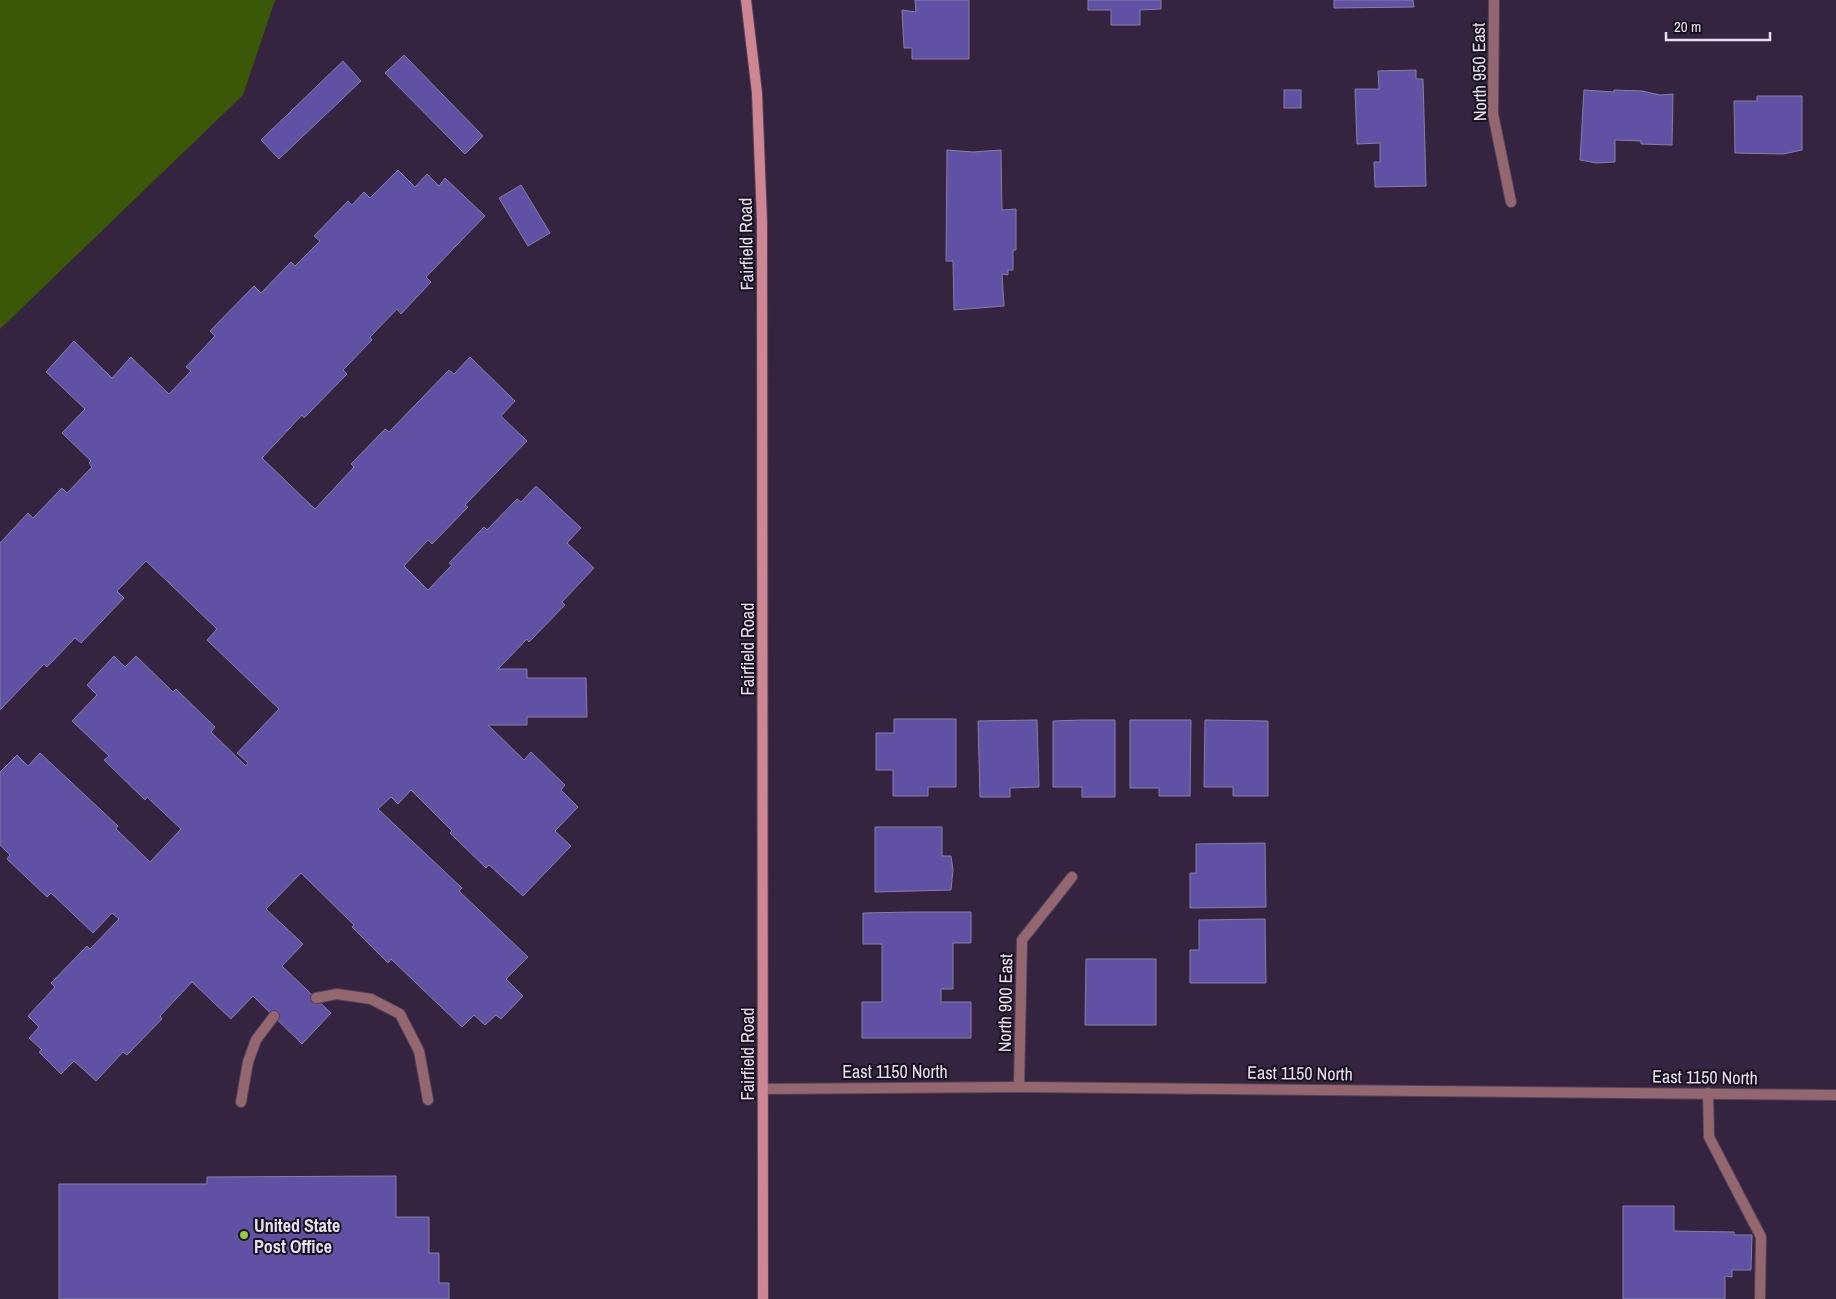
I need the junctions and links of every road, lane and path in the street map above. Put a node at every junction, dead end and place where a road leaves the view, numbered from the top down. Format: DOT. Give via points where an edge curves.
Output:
graph roads {
  1 [pos="746,0"];
  2 [pos="1494,0"];
  3 [pos="1511,202"];
  4 [pos="1072,877"];
  5 [pos="316,998"];
  6 [pos="274,1016"];
  7 [pos="1020,1087"];
  8 [pos="763,1089"];
  9 [pos="1708,1093"];
  10 [pos="1836,1095"];
  11 [pos="428,1100"];
  12 [pos="240,1102"];
  13 [pos="763,1299"];
  14 [pos="1760,1299"];
  1 -- 8 [label="main road, Fairfield Road" via="757,93 762,212"];
  2 -- 3 [label="street, North 950 East" via="1493,114"];
  4 -- 7 [label="street, North 900 East" via="1022,940"];
  5 -- 11 [label="street" via="337,994 372,999 400,1014 419,1051"];
  6 -- 12 [label="street" via="256,1040"];
  7 -- 8 [label="street, East 1150 North"];
  7 -- 9 [label="street, East 1150 North"];
  8 -- 13 [label="main road, Fairfield Road"];
  9 -- 10 [label="street, East 1150 North"];
  9 -- 14 [label="street" via="1709,1137 1762,1237"];
}
